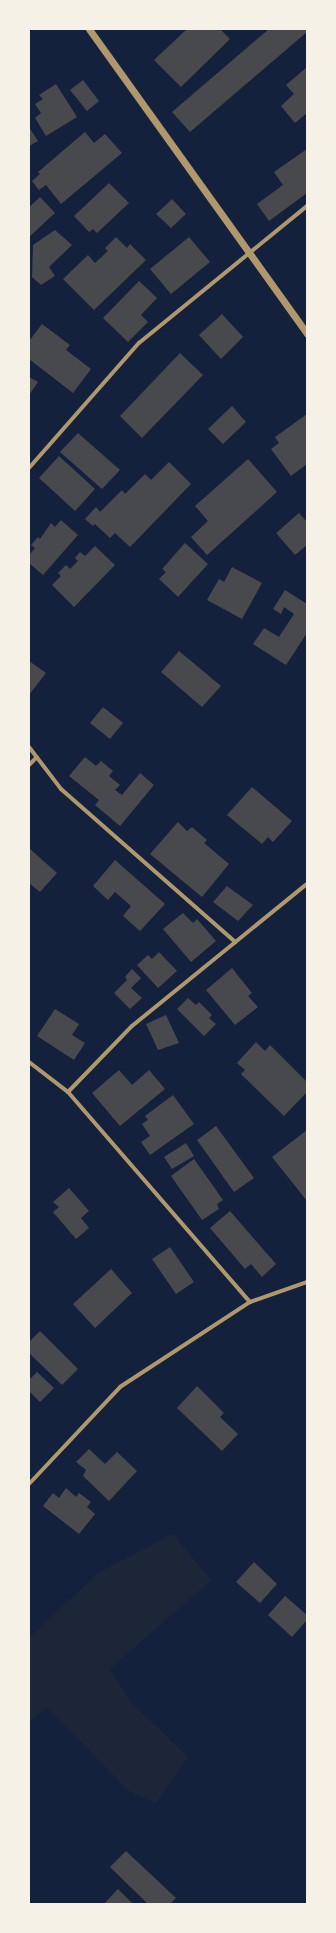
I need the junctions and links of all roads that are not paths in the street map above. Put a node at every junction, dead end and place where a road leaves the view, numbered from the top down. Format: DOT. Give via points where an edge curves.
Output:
graph roads {
  1 [pos="89,29"];
  2 [pos="307,206"];
  3 [pos="249,251"];
  4 [pos="307,334"];
  5 [pos="29,468"];
  6 [pos="29,747"];
  7 [pos="37,757"];
  8 [pos="29,765"];
  9 [pos="306,887"];
  10 [pos="235,942"];
  11 [pos="29,1062"];
  12 [pos="68,1092"];
  13 [pos="307,1282"];
  14 [pos="250,1302"];
  15 [pos="29,1484"];
  1 -- 3 [label="street"];
  2 -- 3 [label="street"];
  3 -- 4 [label="street"];
  3 -- 5 [label="street" via="138,343"];
  6 -- 7 [label="street"];
  7 -- 8 [label="street"];
  7 -- 10 [label="street" via="61,789"];
  9 -- 10 [label="street"];
  10 -- 12 [label="street" via="132,1026"];
  11 -- 12 [label="street"];
  12 -- 14 [label="street"];
  13 -- 14 [label="street"];
  14 -- 15 [label="street" via="120,1387"];
}
